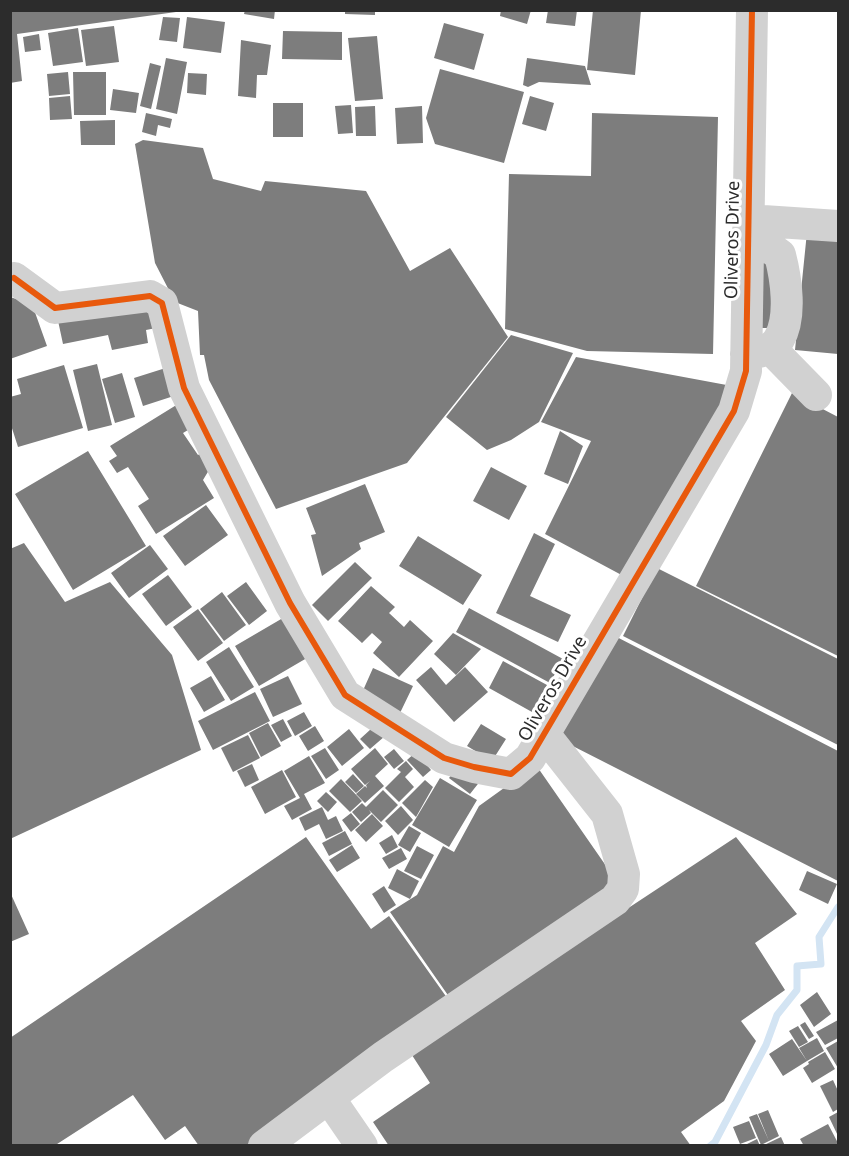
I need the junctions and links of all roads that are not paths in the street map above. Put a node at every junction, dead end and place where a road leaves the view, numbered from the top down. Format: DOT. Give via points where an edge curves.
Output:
graph roads {
  1 [pos="752,10"];
  2 [pos="838,226"];
  3 [pos="748,232"];
  4 [pos="14,278"];
  5 [pos="758,351"];
  6 [pos="816,395"];
  7 [pos="544,734"];
  8 [pos="330,1098"];
  9 [pos="264,1146"];
  10 [pos="362,1146"];
  1 -- 3 [label="street, Oliveros Drive"];
  2 -- 3 [label="street"];
  3 -- 5 [label="street, Oliveros Drive"];
  4 -- 7 [label="street, Oliveros Drive" via="56,308 150,296 162,303 184,388 290,603 345,695 444,758 474,767 511,774 530,758"];
  5 -- 6 [label="street"];
  5 -- 7 [label="street, Oliveros Drive" via="746,371 734,411"];
  7 -- 8 [label="street" via="607,814 624,874 623,889 615,900 383,1057"];
  8 -- 9 [label="street"];
  8 -- 10 [label="street"];
}
